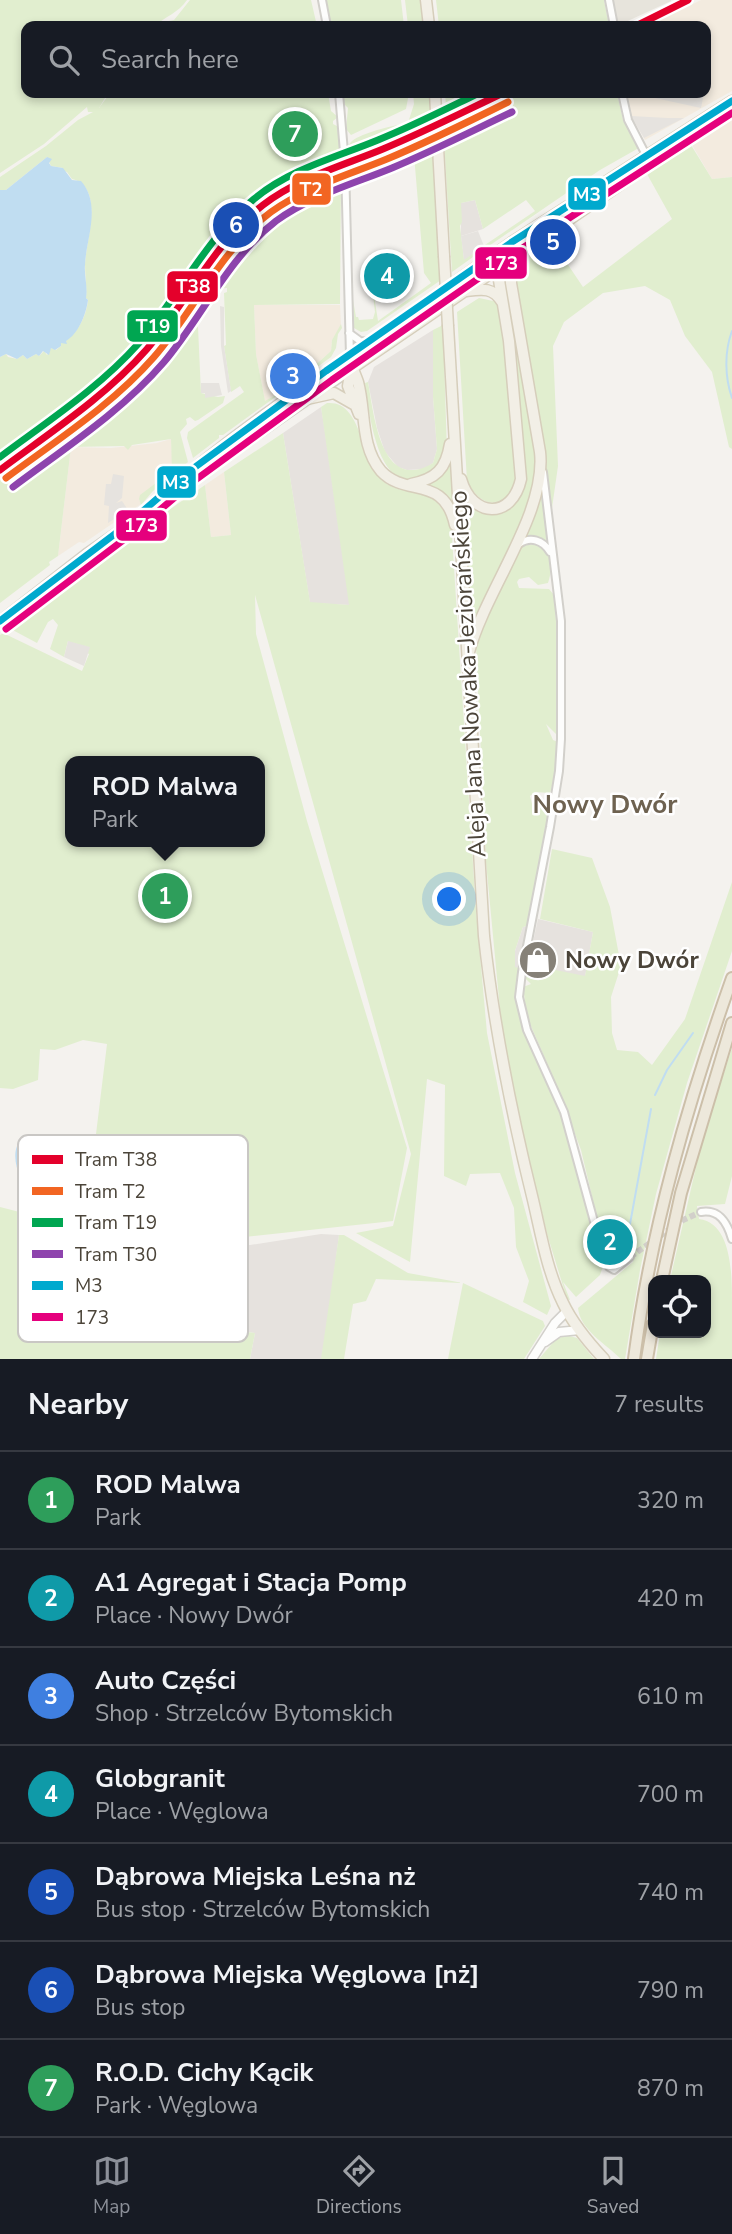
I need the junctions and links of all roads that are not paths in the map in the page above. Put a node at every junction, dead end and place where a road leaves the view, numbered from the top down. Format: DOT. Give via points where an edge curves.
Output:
graph roads {
  1 [pos="322,0"];
  2 [pos="426,0"];
  3 [pos="609,0"];
  4 [pos="326,21"];
  5 [pos="428,21"];
  6 [pos="613,21"];
  7 [pos="339,98"];
  8 [pos="435,98"];
  9 [pos="623,98"];
  10 [pos="732,101"];
  11 [pos="732,109"];
  12 [pos="646,155"];
  13 [pos="512,242"];
  14 [pos="516,256"];
  15 [pos="477,266"];
  16 [pos="497,268"];
  17 [pos="511,283"];
  18 [pos="462,291"];
  19 [pos="503,304"];
  20 [pos="348,332"];
  21 [pos="372,342"];
  22 [pos="375,353"];
  23 [pos="350,356"];
  24 [pos="351,369"];
  25 [pos="358,380"];
  26 [pos="307,399"];
  27 [pos="355,405"];
  28 [pos="363,424"];
  29 [pos="453,426"];
  30 [pos="541,460"];
  31 [pos="455,462"];
  32 [pos="409,484"];
  33 [pos="128,524"];
  34 [pos="514,547"];
  35 [pos="461,552"];
  36 [pos="551,556"];
  37 [pos="0,621"];
  38 [pos="467,663"];
  39 [pos="732,978"];
  40 [pos="732,1023"];
  41 [pos="701,1212"];
  42 [pos="732,1238"];
  43 [pos="629,1257"];
  44 [pos="663,1275"];
  45 [pos="567,1311"];
  46 [pos="580,1330"];
  47 [pos="651,1338"];
  48 [pos="538,1349"];
  49 [pos="634,1356"];
  50 [pos="532,1359"];
  51 [pos="604,1359"];
  52 [pos="647,1359"];
  1 -- 4 [label="street"];
  2 -- 5 [label="main road"];
  3 -- 6 [label="street"];
  7 -- 20 [label="street"];
  8 -- 29 [label="main road, Aleja Jana Nowaka-Jeziorańskiego, bridge"];
  9 -- 12 [label="street"];
  10 -- 12 [label="main road"];
  11 -- 14 [label="main road"];
  12 -- 13 [label="main road"];
  13 -- 15 [label="main road"];
  13 -- 16 [label="main road"];
  14 -- 16 [label="main road"];
  14 -- 17 [label="main road"];
  15 -- 16 [label="main road"];
  15 -- 21 [label="main road"];
  16 -- 17 [label="main road"];
  16 -- 18 [label="main road"];
  16 -- 19 [label="main road"];
  17 -- 30 [label="main road"];
  18 -- 19 [label="main road" via="487,289"];
  18 -- 22 [label="main road"];
  19 -- 31 [label="main road" via="520,460 518,491 505,505 478,506 465,492"];
  20 -- 21 [label="street" via="360,341"];
  20 -- 23 [label="street"];
  21 -- 23 [label="main road"];
  22 -- 24 [label="main road"];
  22 -- 25 [label="main road"];
  23 -- 24 [label="main road"];
  23 -- 33 [label="main road" via="207,458"];
  24 -- 25 [label="main road"];
  24 -- 26 [label="main road"];
  24 -- 27 [label="main road" via="348,386"];
  25 -- 28 [label="main road"];
  26 -- 27 [label="main road" via="334,393"];
  26 -- 33 [label="main road"];
  27 -- 28 [label="main road"];
  28 -- 32 [label="main road" via="381,470 395,481"];
  29 -- 31 [label="main road, Aleja Jana Nowaka-Jeziorańskiego"];
  29 -- 32 [label="main road" via="441,471 432,479"];
  30 -- 34 [label="main road" via="537,493"];
  30 -- 36 [label="street"];
  31 -- 35 [label="main road, Aleja Jana Nowaka-Jeziorańskiego"];
  32 -- 35 [label="main road" via="427,489 448,506"];
  33 -- 37 [label="main road"];
  34 -- 36 [label="street" via="526,540 537,541"];
  34 -- 38 [label="main road" via="477,626"];
  35 -- 38 [label="main road, Aleja Jana Nowaka-Jeziorańskiego"];
  36 -- 43 [label="street" via="561,621 560,757 519,997 527,1030 564,1112 604,1258 614,1270"];
  38 -- 45 [label="main road, Aleja Jana Nowaka-Jeziorańskiego" via="484,936 495,1029 546,1252"];
  39 -- 49 [label="highway" via="706,1050 665,1195"];
  40 -- 44 [label="highway" via="691,1156"];
  41 -- 42 [label="street" via="722,1217"];
  45 -- 46 [label="main road, Aleja Jana Nowaka-Jeziorańskiego"];
  45 -- 48 [label="street"];
  46 -- 48 [label="street" via="559,1332"];
  46 -- 51 [label="main road, Aleja Jana Nowaka-Jeziorańskiego"];
  47 -- 52 [label="highway"];
  48 -- 50 [label="street"];
}
